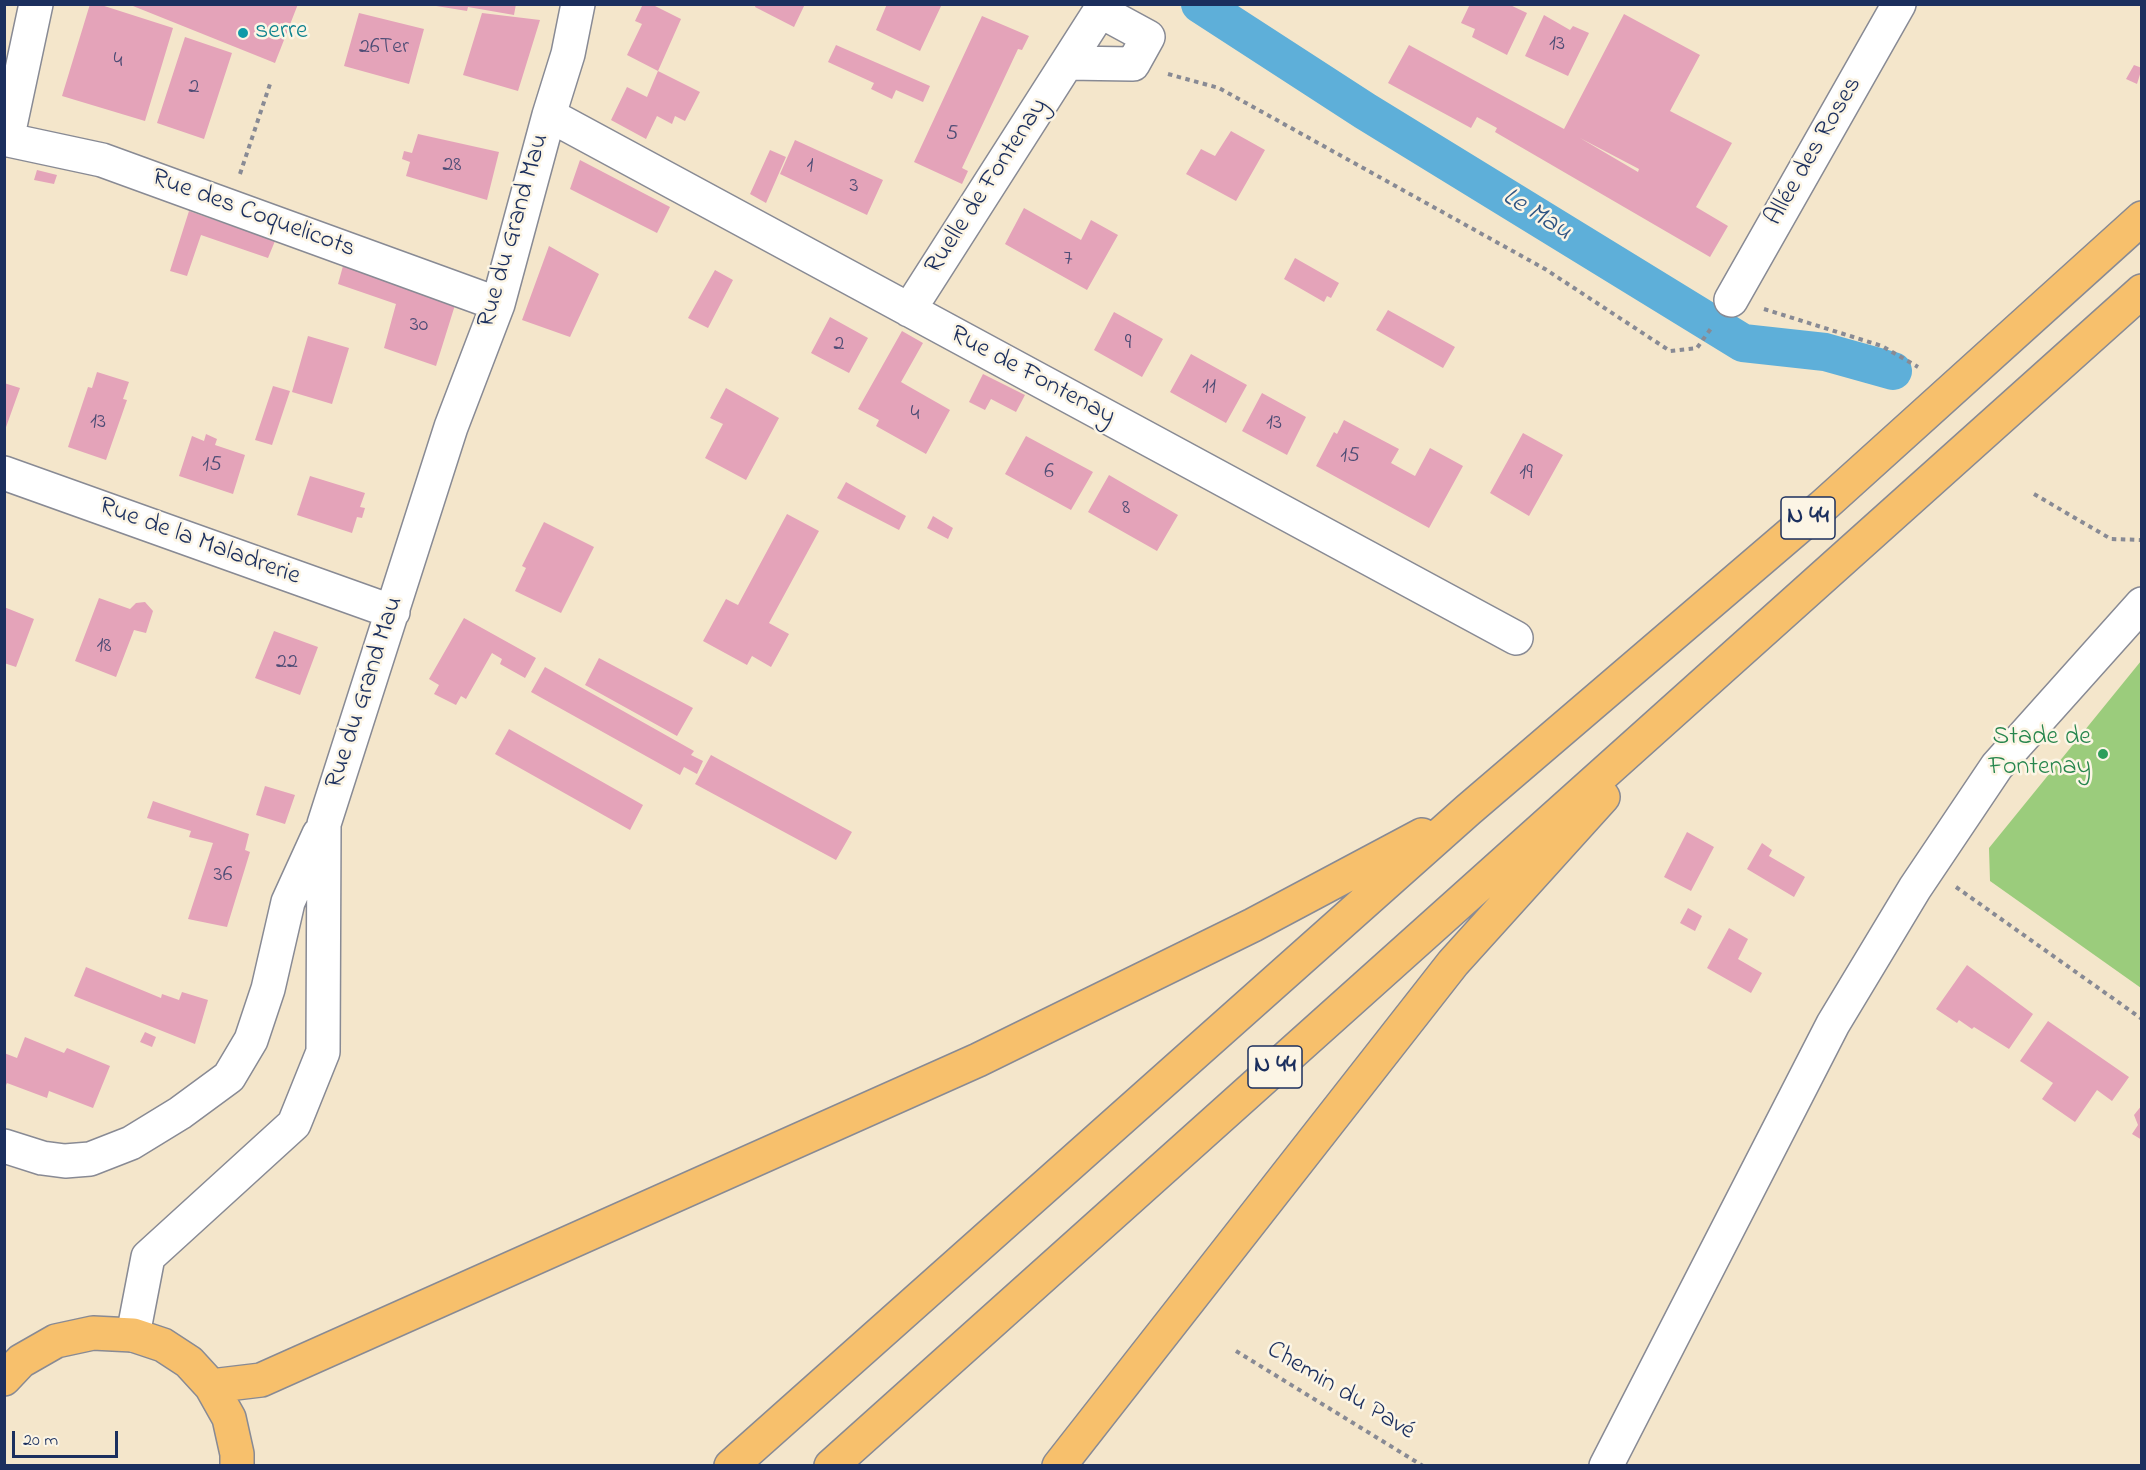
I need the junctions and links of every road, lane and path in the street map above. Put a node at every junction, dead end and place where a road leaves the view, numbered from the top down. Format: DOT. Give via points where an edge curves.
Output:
graph roads {
  1 [pos="36,4"];
  2 [pos="578,4"];
  3 [pos="1899,4"];
  4 [pos="1067,63"];
  5 [pos="1132,63"];
  6 [pos="270,84"];
  7 [pos="549,115"];
  8 [pos="6,140"];
  9 [pos="229,206"];
  10 [pos="2142,218"];
  11 [pos="2142,291"];
  12 [pos="1731,300"];
  13 [pos="498,304"];
  14 [pos="909,310"];
  15 [pos="1697,348"];
  16 [pos="1918,367"];
  17 [pos="4,473"];
  18 [pos="2034,494"];
  19 [pos="2142,540"];
  20 [pos="2142,604"];
  21 [pos="393,612"];
  22 [pos="1516,638"];
  23 [pos="1719,669"];
  24 [pos="1468,810"];
  25 [pos="324,824"];
  26 [pos="1929,867"];
  27 [pos="2142,1019"];
  28 [pos="4,1146"];
  29 [pos="133,1335"];
  30 [pos="1236,1351"];
  31 [pos="4,1379"];
  32 [pos="211,1386"];
  33 [pos="237,1466"];
  34 [pos="731,1466"];
  35 [pos="831,1466"];
  36 [pos="1059,1466"];
  37 [pos="1423,1466"];
  38 [pos="1606,1466"];
  1 -- 8 [label="street"];
  2 -- 7 [label="street, Rue du Grand Mau"];
  3 -- 12 [label="street, Allée des Roses"];
  4 -- 5 [label="street"];
  4 -- 5 [label="street, Ruelle de Fontenay" via="1100,11 1148,37"];
  4 -- 14 [label="street, Ruelle de Fontenay"];
  5 -- 15 [label="path" via="1219,88 1545,269 1670,351"];
  6 -- 9 [label="path"];
  7 -- 13 [label="street, Rue du Grand Mau"];
  7 -- 14 [label="street, Rue de Fontenay"];
  8 -- 9 [label="street, Rue des Coquelicots" via="102,160"];
  9 -- 13 [label="street, Rue des Coquelicots"];
  10 -- 24 [label="main road, N 44" via="1822,507"];
  11 -- 23 [label="main road, N 44"];
  12 -- 16 [label="path" via="1882,345"];
  13 -- 21 [label="street, Rue du Grand Mau" via="451,427"];
  14 -- 22 [label="street, Rue de Fontenay"];
  17 -- 21 [label="street, Rue de la Maladrerie"];
  18 -- 19 [label="path" via="2111,539"];
  20 -- 26 [label="street" via="1997,766"];
  21 -- 25 [label="street, Rue du Grand Mau"];
  23 -- 35 [label="main road, N 44"];
  23 -- 36 [label="main road" via="1453,963"];
  24 -- 32 [label="main road" via="1253,925 978,1060 261,1380"];
  24 -- 34 [label="main road, N 44"];
  25 -- 28 [label="street" via="288,902 268,989 251,1040 229,1077 131,1143 90,1159 42,1158"];
  25 -- 29 [label="street, Rue du Grand Mau" via="323,1052 294,1124 148,1257"];
  26 -- 27 [label="path"];
  26 -- 38 [label="street" via="1833,1023"];
  29 -- 31 [label="main road" via="93,1333 56,1341 21,1361"];
  29 -- 32 [label="main road" via="163,1345 189,1362"];
  30 -- 37 [label="path, Chemin du Pavé"];
  32 -- 33 [label="main road" via="229,1418"];
}
